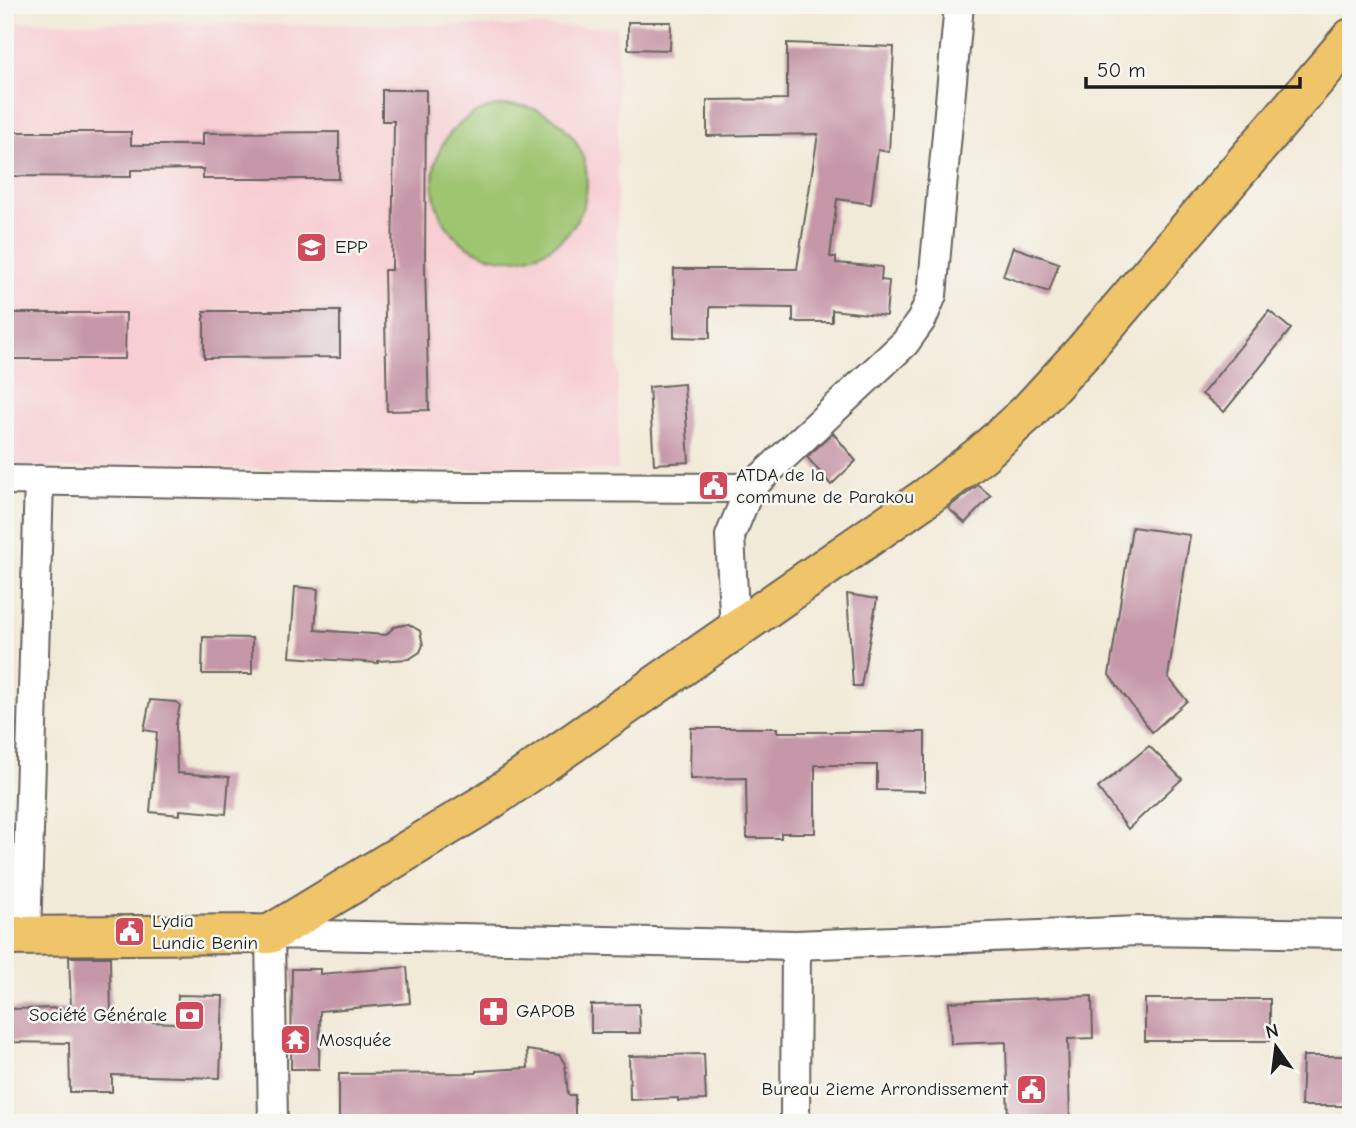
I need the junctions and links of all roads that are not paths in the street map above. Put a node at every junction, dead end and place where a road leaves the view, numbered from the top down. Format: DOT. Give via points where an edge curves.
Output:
graph roads {
  1 [pos="959,5"];
  2 [pos="1351,38"];
  3 [pos="5,480"];
  4 [pos="39,480"];
  5 [pos="750,488"];
  6 [pos="735,631"];
  7 [pos="270,934"];
  8 [pos="1351,934"];
  9 [pos="16,936"];
  10 [pos="796,945"];
  11 [pos="273,1123"];
  12 [pos="795,1123"];
  1 -- 5 [label="street" via="932,295 922,319 905,342"];
  2 -- 6 [label="main road" via="1028,412 928,496"];
  3 -- 4 [label="street"];
  4 -- 5 [label="street"];
  4 -- 9 [label="street"];
  5 -- 6 [label="street" via="730,536"];
  6 -- 7 [label="main road" via="486,803"];
  7 -- 9 [label="main road"];
  7 -- 10 [label="street"];
  7 -- 11 [label="street"];
  8 -- 10 [label="street" via="1139,932"];
  10 -- 12 [label="street"];
}
